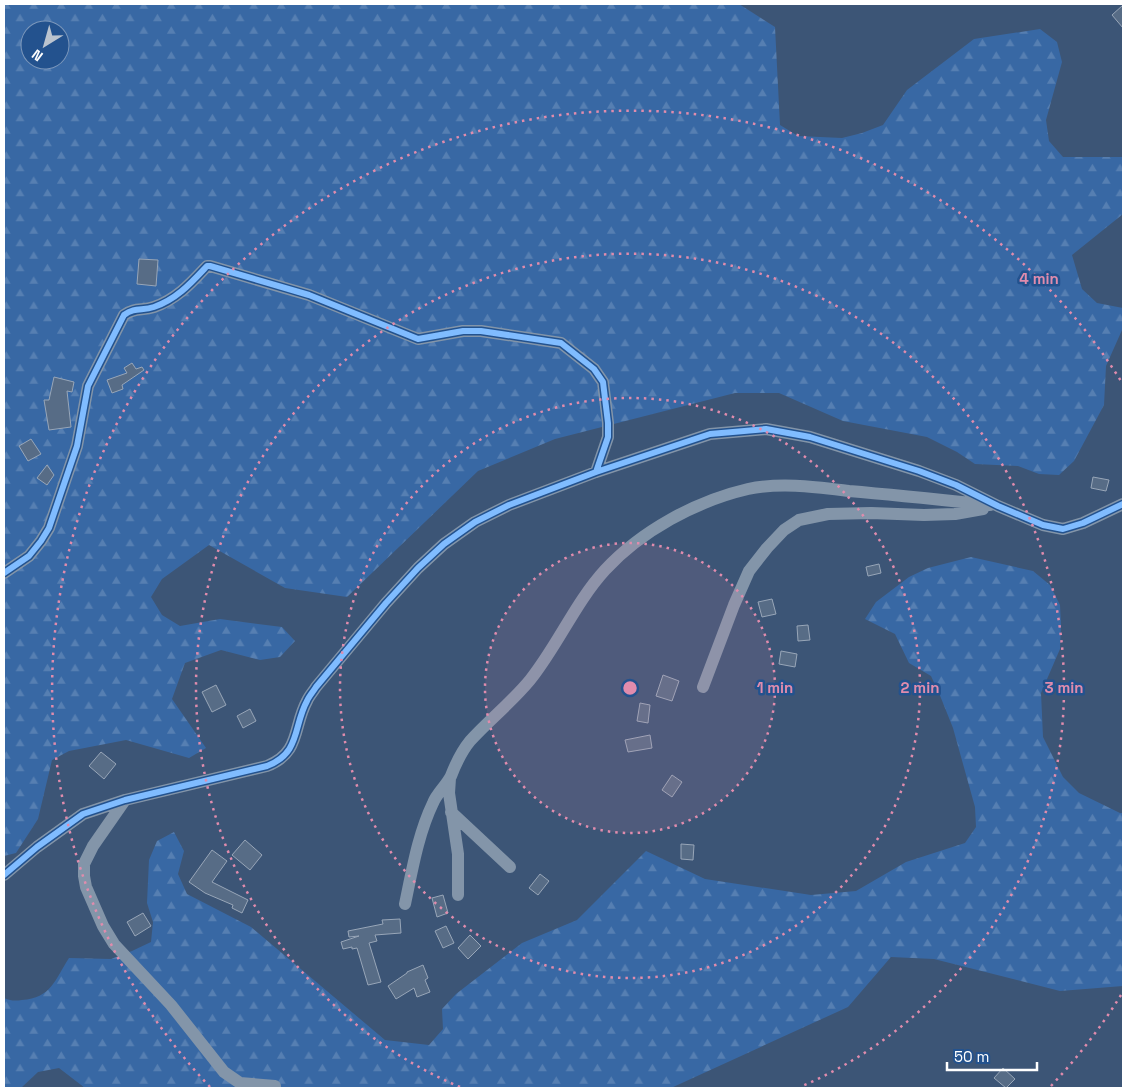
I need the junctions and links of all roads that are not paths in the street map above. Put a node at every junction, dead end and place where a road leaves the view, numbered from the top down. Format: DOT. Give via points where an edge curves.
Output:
graph roads {
  1 [pos="596,472"];
  2 [pos="1123,504"];
  3 [pos="998,506"];
  4 [pos="4,573"];
  5 [pos="703,687"];
  6 [pos="450,778"];
  7 [pos="125,800"];
  8 [pos="452,812"];
  9 [pos="510,866"];
  10 [pos="5,871"];
  11 [pos="458,895"];
  12 [pos="405,904"];
  13 [pos="276,1086"];
  1 -- 3 [label="street" via="710,434 766,428 810,437 919,470"];
  1 -- 4 [label="street" via="608,436 603,382 594,369 561,342 481,331 418,339 309,296 208,266 177,296 151,308 134,309 124,316 88,386 78,446 49,528 28,556"];
  1 -- 7 [label="street" via="487,515 444,544 386,603 316,687 306,701 294,741 276,762"];
  2 -- 3 [label="street" via="1063,529 1043,525"];
  3 -- 5 [label="street" via="955,514 828,514 799,520 766,548 749,572"];
  3 -- 6 [label="street" via="795,485 749,489 706,502 662,525 606,568 586,593 531,679 470,742 456,762"];
  6 -- 8 [label="street"];
  6 -- 12 [label="street" via="429,812"];
  7 -- 10 [label="street" via="83,814"];
  7 -- 13 [label="street" via="84,864 86,887 103,926 114,944 171,1005 224,1072 240,1083"];
  8 -- 9 [label="street"];
  8 -- 11 [label="street" via="458,854"];
}
